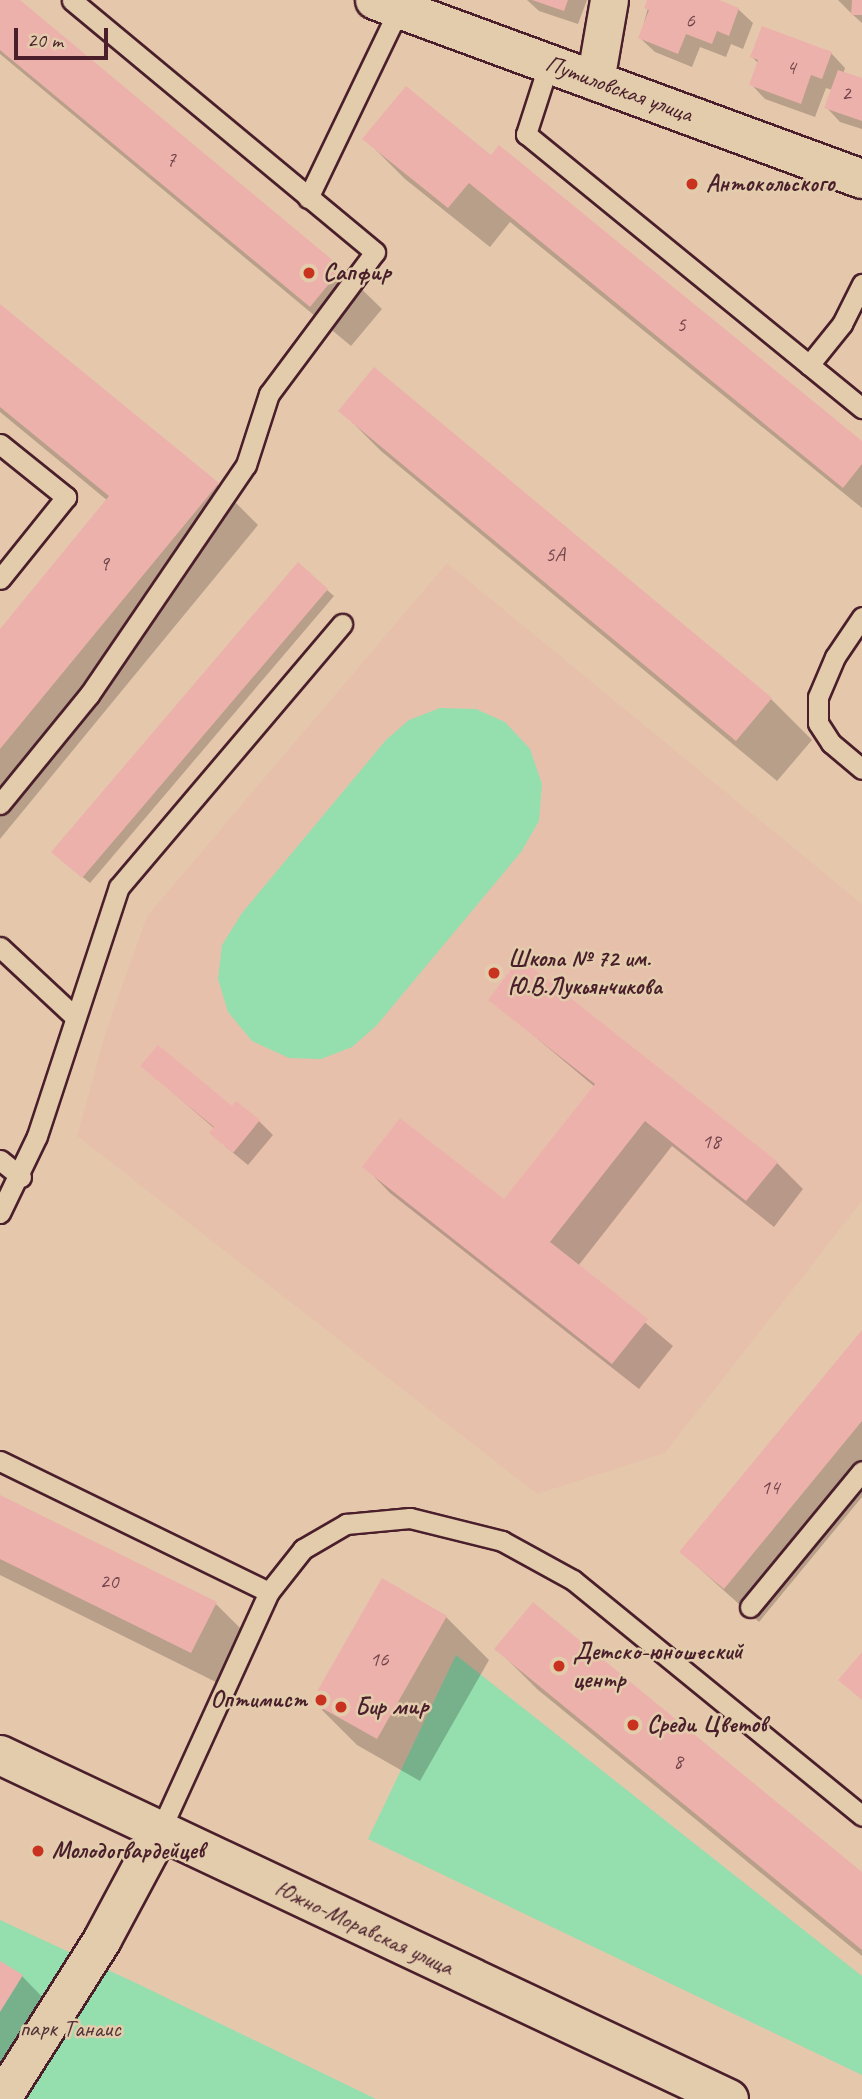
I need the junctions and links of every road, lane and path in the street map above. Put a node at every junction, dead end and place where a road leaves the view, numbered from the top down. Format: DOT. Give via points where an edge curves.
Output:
graph roads {
  1 [pos="72,0"];
  2 [pos="609,0"];
  3 [pos="387,5"];
  4 [pos="549,63"];
  5 [pos="595,80"];
  6 [pos="862,179"];
  7 [pos="308,198"];
  8 [pos="862,284"];
  9 [pos="809,365"];
  10 [pos="862,408"];
  11 [pos="0,444"];
  12 [pos="0,579"];
  13 [pos="862,617"];
  14 [pos="342,624"];
  15 [pos="862,769"];
  16 [pos="0,804"];
  17 [pos="0,947"];
  18 [pos="75,1017"];
  19 [pos="0,1160"];
  20 [pos="21,1177"];
  21 [pos="0,1213"];
  22 [pos="0,1461"];
  23 [pos="862,1471"];
  24 [pos="269,1592"];
  25 [pos="750,1607"];
  26 [pos="0,1755"];
  27 [pos="862,1816"];
  28 [pos="160,1831"];
  29 [pos="1,2099"];
  30 [pos="729,2099"];
  1 -- 7 [label="lane"];
  2 -- 5 [label="street"];
  3 -- 4 [label="main road, Путиловская улица"];
  3 -- 7 [label="lane"];
  4 -- 5 [label="main road, Путиловская улица"];
  4 -- 9 [label="lane" via="526,134"];
  5 -- 6 [label="main road, Путиловская улица"];
  7 -- 16 [label="lane" via="375,252 269,394 246,465 89,695"];
  8 -- 9 [label="lane" via="842,324"];
  9 -- 10 [label="lane"];
  11 -- 12 [label="lane" via="66,497"];
  13 -- 15 [label="lane" via="835,657 818,697 818,723 831,743"];
  14 -- 18 [label="lane" via="118,887"];
  17 -- 18 [label="lane"];
  18 -- 20 [label="lane"];
  19 -- 20 [label="lane"];
  20 -- 21 [label="lane"];
  22 -- 24 [label="lane"];
  23 -- 25 [label="lane"];
  24 -- 27 [label="lane" via="303,1549 346,1524 410,1518 502,1541 573,1580"];
  24 -- 28 [label="lane"];
  26 -- 28 [label="main road, Южно-Моравская улица"];
  28 -- 29 [label="street" via="102,1940"];
  28 -- 30 [label="main road, Южно-Моравская улица"];
}
